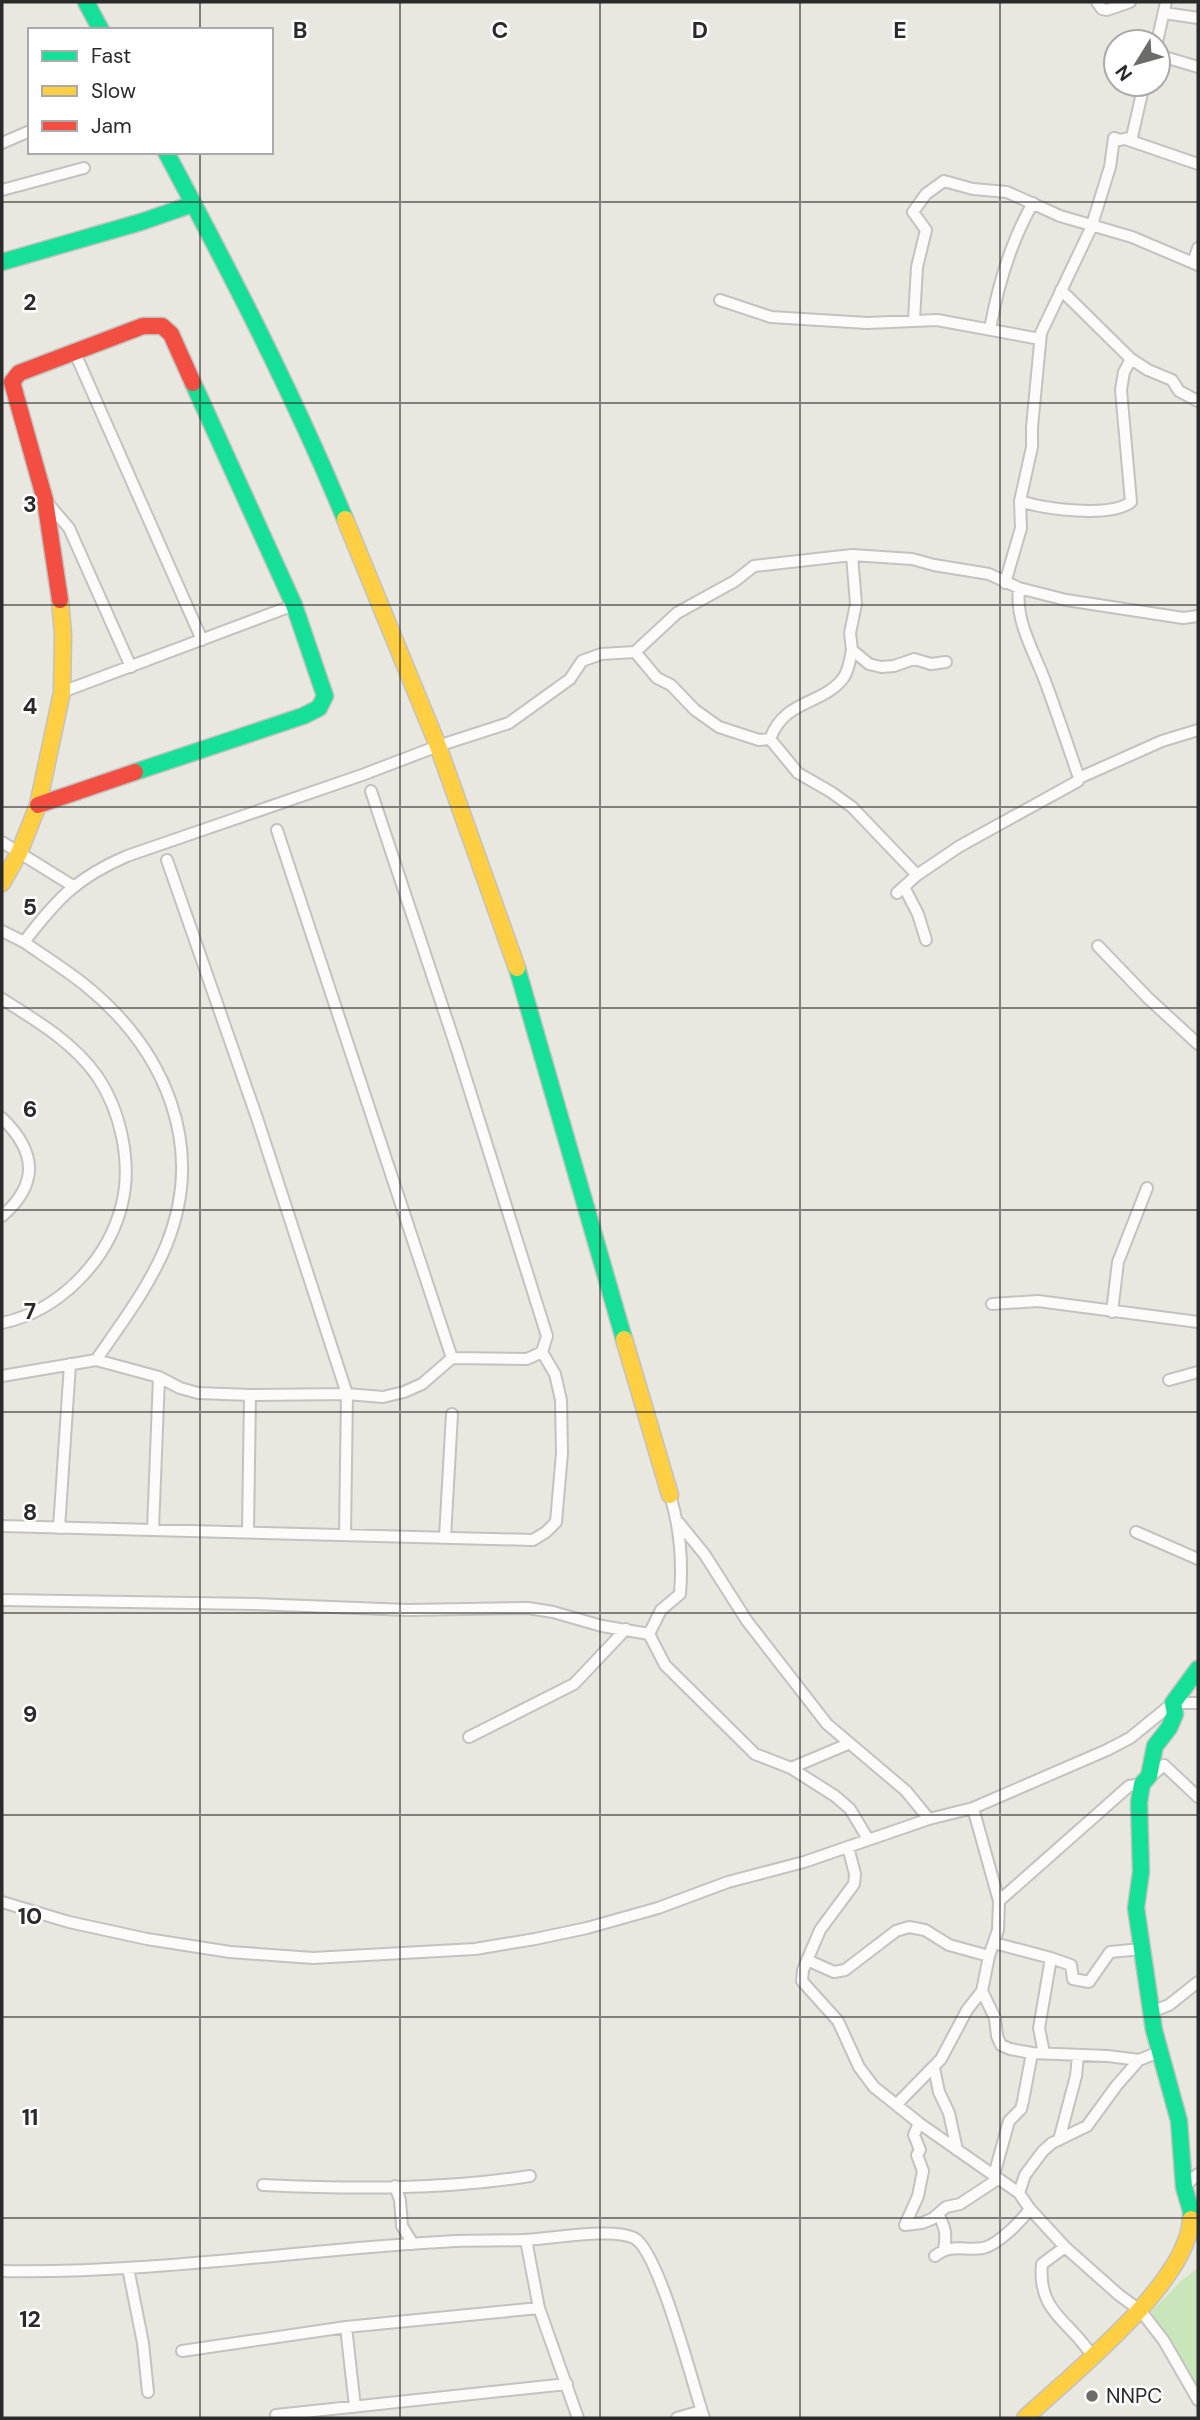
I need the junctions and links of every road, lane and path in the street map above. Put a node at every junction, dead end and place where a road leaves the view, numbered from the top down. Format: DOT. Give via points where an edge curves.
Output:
graph roads {
  1 [pos="86,2"];
  2 [pos="1097,2"];
  3 [pos="1130,2"];
  4 [pos="1165,8"];
  5 [pos="1198,18"];
  6 [pos="100,28"];
  7 [pos="1160,28"];
  8 [pos="1172,59"];
  9 [pos="1198,67"];
  10 [pos="1141,98"];
  11 [pos="28,132"];
  12 [pos="1125,139"];
  13 [pos="2,143"];
  14 [pos="167,154"];
  15 [pos="1198,164"];
  16 [pos="84,168"];
  17 [pos="2,190"];
  18 [pos="1033,203"];
  19 [pos="193,204"];
  20 [pos="1092,225"];
  21 [pos="1198,248"];
  22 [pos="2,262"];
  23 [pos="1195,264"];
  24 [pos="1061,290"];
  25 [pos="720,300"];
  26 [pos="914,319"];
  27 [pos="990,329"];
  28 [pos="1040,339"];
  29 [pos="75,353"];
  30 [pos="1131,359"];
  31 [pos="1198,401"];
  32 [pos="45,500"];
  33 [pos="1020,501"];
  34 [pos="852,555"];
  35 [pos="1005,583"];
  36 [pos="1019,588"];
  37 [pos="294,606"];
  38 [pos="1198,616"];
  39 [pos="202,640"];
  40 [pos="852,650"];
  41 [pos="635,652"];
  42 [pos="946,662"];
  43 [pos="131,667"];
  44 [pos="62,692"];
  45 [pos="1198,730"];
  46 [pos="770,739"];
  47 [pos="438,746"];
  48 [pos="1079,778"];
  49 [pos="371,791"];
  50 [pos="38,806"];
  51 [pos="277,830"];
  52 [pos="2,842"];
  53 [pos="19,853"];
  54 [pos="167,860"];
  55 [pos="917,876"];
  56 [pos="2,883"];
  57 [pos="73,886"];
  58 [pos="2,931"];
  59 [pos="926,940"];
  60 [pos="24,942"];
  61 [pos="1098,946"];
  62 [pos="2,999"];
  63 [pos="1197,1040"];
  64 [pos="2,1118"];
  65 [pos="1147,1188"];
  66 [pos="2,1216"];
  67 [pos="992,1304"];
  68 [pos="1112,1312"];
  69 [pos="2,1322"];
  70 [pos="1198,1322"];
  71 [pos="542,1352"];
  72 [pos="452,1358"];
  73 [pos="96,1360"];
  74 [pos="70,1364"];
  75 [pos="1198,1372"];
  76 [pos="2,1376"];
  77 [pos="159,1377"];
  78 [pos="1169,1380"];
  79 [pos="347,1394"];
  80 [pos="250,1395"];
  81 [pos="452,1414"];
  82 [pos="670,1495"];
  83 [pos="678,1522"];
  84 [pos="2,1526"];
  85 [pos="59,1528"];
  86 [pos="153,1530"];
  87 [pos="248,1531"];
  88 [pos="1136,1532"];
  89 [pos="345,1535"];
  90 [pos="445,1537"];
  91 [pos="1198,1559"];
  92 [pos="2,1600"];
  93 [pos="626,1629"];
  94 [pos="649,1634"];
  95 [pos="1198,1669"];
  96 [pos="1173,1703"];
  97 [pos="1198,1703"];
  98 [pos="469,1737"];
  99 [pos="848,1744"];
  100 [pos="791,1768"];
  101 [pos="1142,1784"];
  102 [pos="1198,1797"];
  103 [pos="973,1808"];
  104 [pos="929,1819"];
  105 [pos="868,1839"];
  106 [pos="848,1847"];
  107 [pos="999,1901"];
  108 [pos="2,1902"];
  109 [pos="994,1943"];
  110 [pos="1142,1949"];
  111 [pos="989,1956"];
  112 [pos="1051,1958"];
  113 [pos="807,1960"];
  114 [pos="1198,1982"];
  115 [pos="982,1992"];
  116 [pos="1151,2012"];
  117 [pos="1159,2052"];
  118 [pos="1038,2053"];
  119 [pos="1078,2056"];
  120 [pos="1139,2060"];
  121 [pos="934,2068"];
  122 [pos="896,2105"];
  123 [pos="919,2123"];
  124 [pos="1059,2140"];
  125 [pos="957,2150"];
  126 [pos="1025,2175"];
  127 [pos="1198,2175"];
  128 [pos="530,2176"];
  129 [pos="1002,2182"];
  130 [pos="263,2185"];
  131 [pos="395,2186"];
  132 [pos="1184,2187"];
  133 [pos="1019,2193"];
  134 [pos="1030,2208"];
  135 [pos="938,2214"];
  136 [pos="526,2240"];
  137 [pos="413,2244"];
  138 [pos="1065,2246"];
  139 [pos="128,2268"];
  140 [pos="2,2271"];
  141 [pos="539,2308"];
  142 [pos="1141,2311"];
  143 [pos="346,2327"];
  144 [pos="182,2351"];
  145 [pos="1092,2356"];
  146 [pos="567,2384"];
  147 [pos="148,2392"];
  148 [pos="1198,2400"];
  149 [pos="355,2407"];
  150 [pos="276,2415"];
  151 [pos="702,2415"];
  152 [pos="578,2418"];
  153 [pos="677,2418"];
  154 [pos="1025,2418"];
  1 -- 6 [label="street"];
  2 -- 3 [label="street" via="1107,10"];
  4 -- 5 [label="street"];
  4 -- 7 [label="street"];
  8 -- 9 [label="street"];
  10 -- 12 [label="street" via="1132,137"];
  11 -- 13 [label="street"];
  12 -- 15 [label="street"];
  12 -- 20 [label="street" via="1115,138"];
  14 -- 19 [label="street"];
  16 -- 17 [label="street"];
  18 -- 20 [label="street"];
  18 -- 26 [label="street" via="1007,192 947,181 926,194 913,212 926,230 917,267"];
  18 -- 27 [label="street" via="1009,256"];
  19 -- 22 [label="street"];
  19 -- 47 [label="street" via="318,454"];
  20 -- 23 [label="street"];
  20 -- 24 [label="street"];
  21 -- 23 [label="street"];
  24 -- 28 [label="street"];
  24 -- 30 [label="street"];
  25 -- 26 [label="street" via="771,317 867,323"];
  26 -- 27 [label="street"];
  27 -- 28 [label="street"];
  28 -- 33 [label="street" via="1032,447"];
  29 -- 32 [label="street" via="19,373 12,382"];
  29 -- 37 [label="street" via="143,326 162,326 171,334"];
  29 -- 39 [label="street"];
  30 -- 31 [label="street" via="1172,380 1179,391"];
  30 -- 33 [label="street" via="1121,390 1131,502 1091,510 1039,507"];
  32 -- 43 [label="street" via="69,528"];
  32 -- 44 [label="street" via="63,635"];
  33 -- 35 [label="street" via="1020,537"];
  34 -- 35 [label="street" via="912,559 989,574"];
  34 -- 40 [label="street" via="856,604"];
  34 -- 41 [label="street" via="754,566 677,613"];
  35 -- 36 [label="street"];
  36 -- 38 [label="street" via="1066,600 1183,618"];
  36 -- 48 [label="street" via="1017,602 1026,635"];
  37 -- 39 [label="street"];
  37 -- 50 [label="street" via="323,682 326,696 319,708"];
  39 -- 43 [label="street"];
  40 -- 42 [label="street" via="881,667 914,659"];
  40 -- 46 [label="street" via="848,670 839,682 783,716"];
  41 -- 46 [label="street" via="657,678 719,727"];
  41 -- 47 [label="street" via="592,656 582,661 570,679 509,723"];
  43 -- 44 [label="street"];
  44 -- 50 [label="street"];
  45 -- 48 [label="street"];
  46 -- 55 [label="street" via="798,773 852,807"];
  47 -- 57 [label="street" via="127,856 98,868"];
  47 -- 82 [label="street" via="523,984"];
  48 -- 55 [label="street"];
  49 -- 71 [label="street" via="547,1336"];
  50 -- 53 [label="street"];
  51 -- 72 [label="street"];
  52 -- 53 [label="street"];
  53 -- 56 [label="street"];
  53 -- 57 [label="street"];
  54 -- 79 [label="street"];
  55 -- 59 [label="street" via="900,890 918,914"];
  57 -- 60 [label="street"];
  58 -- 60 [label="street"];
  60 -- 73 [label="street" via="85,985 128,1028 162,1076 181,1136 180,1193 166,1246 142,1292"];
  61 -- 63 [label="street"];
  62 -- 69 [label="street" via="68,1044 97,1076 116,1112 124,1157 122,1205 103,1250 55,1300"];
  64 -- 66 [label="street" via="22,1144 30,1168 25,1189"];
  65 -- 68 [label="street" via="1118,1262"];
  67 -- 68 [label="street" via="1038,1301"];
  68 -- 70 [label="street"];
  71 -- 72 [label="street" via="527,1359"];
  71 -- 90 [label="street" via="555,1374 561,1400 556,1522 533,1540"];
  72 -- 79 [label="street" via="422,1384 404,1392 383,1397"];
  73 -- 74 [label="street"];
  73 -- 77 [label="street"];
  74 -- 76 [label="street"];
  74 -- 85 [label="street"];
  75 -- 78 [label="street"];
  77 -- 80 [label="street" via="198,1393"];
  77 -- 86 [label="street"];
  79 -- 80 [label="street"];
  79 -- 89 [label="street"];
  80 -- 87 [label="street"];
  81 -- 90 [label="street"];
  82 -- 83 [label="street"];
  83 -- 94 [label="street" via="683,1567 680,1594 661,1610"];
  83 -- 99 [label="street" via="747,1621 827,1724"];
  84 -- 85 [label="street"];
  85 -- 86 [label="street"];
  86 -- 87 [label="street"];
  87 -- 89 [label="street"];
  88 -- 91 [label="street"];
  89 -- 90 [label="street"];
  92 -- 93 [label="street" via="408,1610 528,1608"];
  93 -- 94 [label="street"];
  93 -- 98 [label="street" via="574,1684"];
  94 -- 100 [label="street" via="665,1665 755,1754"];
  95 -- 96 [label="street"];
  96 -- 97 [label="street"];
  96 -- 101 [label="street" via="1175,1714 1155,1746 1149,1776"];
  96 -- 103 [label="street" via="1130,1738"];
  99 -- 100 [label="street"];
  99 -- 104 [label="street" via="906,1791"];
  100 -- 105 [label="street" via="850,1809"];
  101 -- 102 [label="street" via="1164,1765"];
  101 -- 107 [label="street" via="1129,1786"];
  101 -- 110 [label="street" via="1136,1908"];
  103 -- 104 [label="street"];
  103 -- 107 [label="street"];
  104 -- 105 [label="street"];
  105 -- 106 [label="street"];
  106 -- 108 [label="street" via="587,1928 475,1949 313,1958 230,1952 121,1934"];
  106 -- 113 [label="street" via="854,1884 820,1930"];
  107 -- 109 [label="street"];
  109 -- 111 [label="street"];
  109 -- 112 [label="street"];
  110 -- 112 [label="street" via="1110,1952 1089,1982 1073,1979 1071,1965"];
  110 -- 116 [label="street"];
  111 -- 113 [label="street" via="909,1927 896,1931 845,1970 834,1972"];
  111 -- 115 [label="street"];
  112 -- 118 [label="street"];
  113 -- 122 [label="street" via="802,1981 838,2021 859,2067 874,2087"];
  114 -- 116 [label="street" via="1169,2005"];
  115 -- 118 [label="street" via="995,2018 1000,2046"];
  115 -- 121 [label="street"];
  116 -- 117 [label="street"];
  117 -- 120 [label="street"];
  117 -- 132 [label="street" via="1179,2121"];
  118 -- 119 [label="street"];
  118 -- 129 [label="street" via="1021,2109 1009,2121 994,2170"];
  119 -- 120 [label="street"];
  119 -- 124 [label="street"];
  120 -- 124 [label="street" via="1087,2126"];
  121 -- 122 [label="street"];
  121 -- 125 [label="street"];
  122 -- 123 [label="street"];
  123 -- 125 [label="street"];
  123 -- 135 [label="street" via="914,2134 923,2171 905,2225"];
  124 -- 126 [label="street" via="1034,2160"];
  125 -- 129 [label="street"];
  126 -- 129 [label="street"];
  126 -- 133 [label="street"];
  127 -- 132 [label="street"];
  128 -- 131 [label="street" via="488,2183"];
  129 -- 133 [label="street"];
  129 -- 135 [label="street"];
  130 -- 131 [label="street"];
  131 -- 137 [label="street" via="402,2226"];
  132 -- 142 [label="street" via="1191,2211 1190,2234"];
  133 -- 134 [label="street"];
  134 -- 135 [label="street" via="1019,2224 986,2248 939,2252 946,2228"];
  134 -- 138 [label="street"];
  136 -- 137 [label="street"];
  136 -- 141 [label="street"];
  136 -- 151 [label="street" via="618,2234 636,2238 668,2301"];
  137 -- 139 [label="street"];
  138 -- 142 [label="street"];
  138 -- 145 [label="street" via="1042,2264 1040,2281 1055,2315"];
  139 -- 140 [label="street"];
  139 -- 147 [label="street"];
  141 -- 143 [label="street"];
  141 -- 146 [label="street"];
  142 -- 145 [label="street"];
  142 -- 148 [label="street"];
  143 -- 144 [label="street"];
  143 -- 149 [label="street"];
  145 -- 154 [label="street"];
  146 -- 149 [label="street"];
  146 -- 152 [label="street"];
  149 -- 150 [label="street"];
  151 -- 153 [label="street"];
}
